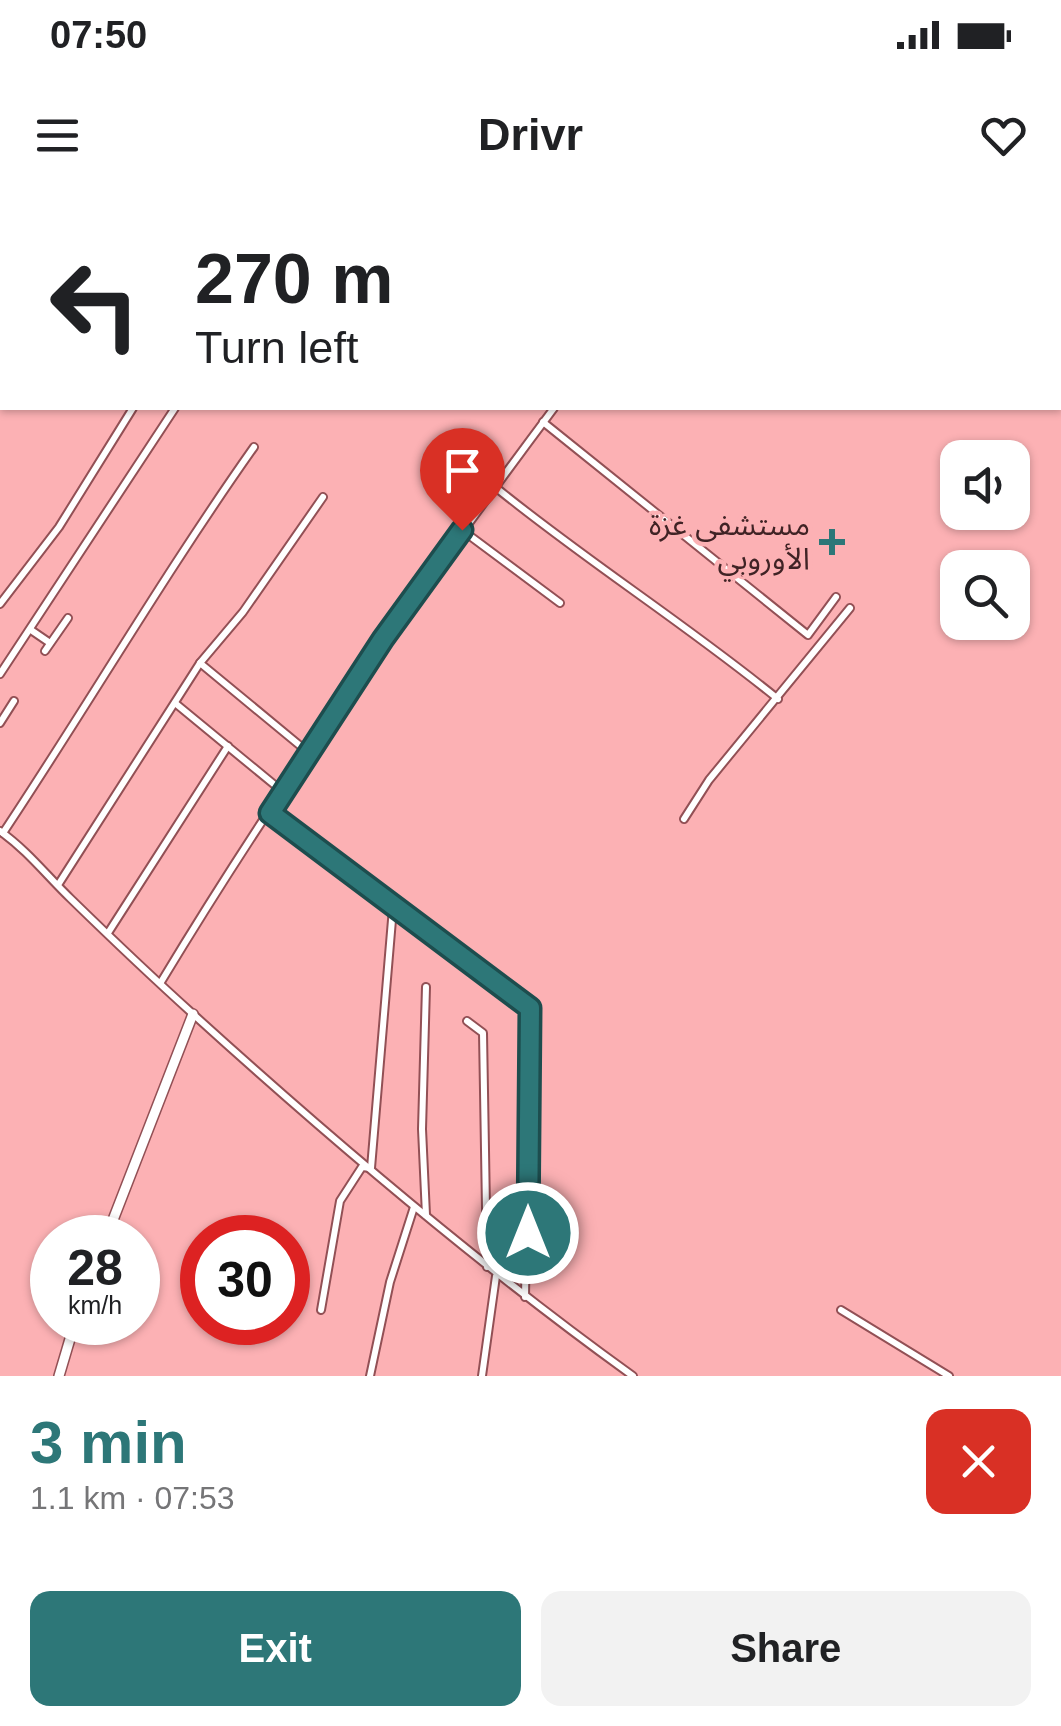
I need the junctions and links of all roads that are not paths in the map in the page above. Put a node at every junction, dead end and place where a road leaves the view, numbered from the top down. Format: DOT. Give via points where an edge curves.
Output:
graph roads {
  1 [pos="132,410"];
  2 [pos="174,410"];
  3 [pos="553,410"];
  4 [pos="544,422"];
  5 [pos="254,447"];
  6 [pos="494,486"];
  7 [pos="324,497"];
  8 [pos="462,530"];
  9 [pos="836,597"];
  10 [pos="560,603"];
  11 [pos="0,604"];
  12 [pos="850,608"];
  13 [pos="68,618"];
  14 [pos="31,630"];
  15 [pos="50,643"];
  16 [pos="45,651"];
  17 [pos="200,664"];
  18 [pos="0,674"];
  19 [pos="778,699"];
  20 [pos="14,701"];
  21 [pos="174,704"];
  22 [pos="0,724"];
  23 [pos="228,746"];
  24 [pos="309,753"];
  25 [pos="282,791"];
  26 [pos="270,813"];
  27 [pos="684,819"];
  28 [pos="2,832"];
  29 [pos="58,885"];
  30 [pos="394,908"];
  31 [pos="108,932"];
  32 [pos="161,982"];
  33 [pos="426,986"];
  34 [pos="193,1014"];
  35 [pos="467,1021"];
  36 [pos="371,1168"];
  37 [pos="414,1207"];
  38 [pos="115,1215"];
  39 [pos="426,1216"];
  40 [pos="487,1268"];
  41 [pos="496,1276"];
  42 [pos="525,1298"];
  43 [pos="321,1310"];
  44 [pos="841,1310"];
  45 [pos="68,1345"];
  46 [pos="59,1376"];
  47 [pos="370,1376"];
  48 [pos="482,1376"];
  49 [pos="633,1376"];
  50 [pos="949,1376"];
  1 -- 11 [label="street" via="59,527"];
  2 -- 14 [label="street"];
  3 -- 4 [label="street"];
  4 -- 6 [label="street"];
  4 -- 9 [label="street" via="808,636"];
  5 -- 28 [label="street"];
  6 -- 8 [label="street"];
  6 -- 19 [label="street"];
  7 -- 17 [label="street"];
  8 -- 10 [label="street"];
  8 -- 24 [label="street"];
  12 -- 19 [label="street"];
  13 -- 15 [label="street"];
  14 -- 15 [label="street"];
  14 -- 18 [label="street"];
  15 -- 16 [label="street"];
  17 -- 21 [label="street"];
  17 -- 24 [label="street"];
  19 -- 27 [label="street"];
  20 -- 22 [label="street"];
  21 -- 23 [label="street"];
  21 -- 29 [label="street"];
  23 -- 25 [label="street"];
  23 -- 31 [label="street"];
  24 -- 25 [label="street"];
  25 -- 26 [label="street"];
  26 -- 30 [label="street"];
  26 -- 32 [label="street"];
  28 -- 29 [label="street"];
  29 -- 31 [label="street"];
  30 -- 36 [label="street"];
  30 -- 42 [label="street" via="530,1008"];
  31 -- 32 [label="street"];
  32 -- 34 [label="street"];
  33 -- 39 [label="street"];
  34 -- 36 [label="street"];
  34 -- 38 [label="street"];
  35 -- 40 [label="street" via="482,1033"];
  36 -- 37 [label="street"];
  36 -- 43 [label="street" via="362,1167 340,1201"];
  37 -- 39 [label="street"];
  37 -- 47 [label="street"];
  39 -- 40 [label="street"];
  40 -- 41 [label="street"];
  41 -- 42 [label="street"];
  41 -- 48 [label="street"];
  42 -- 49 [label="street"];
  44 -- 50 [label="street"];
  45 -- 46 [label="street"];
}
